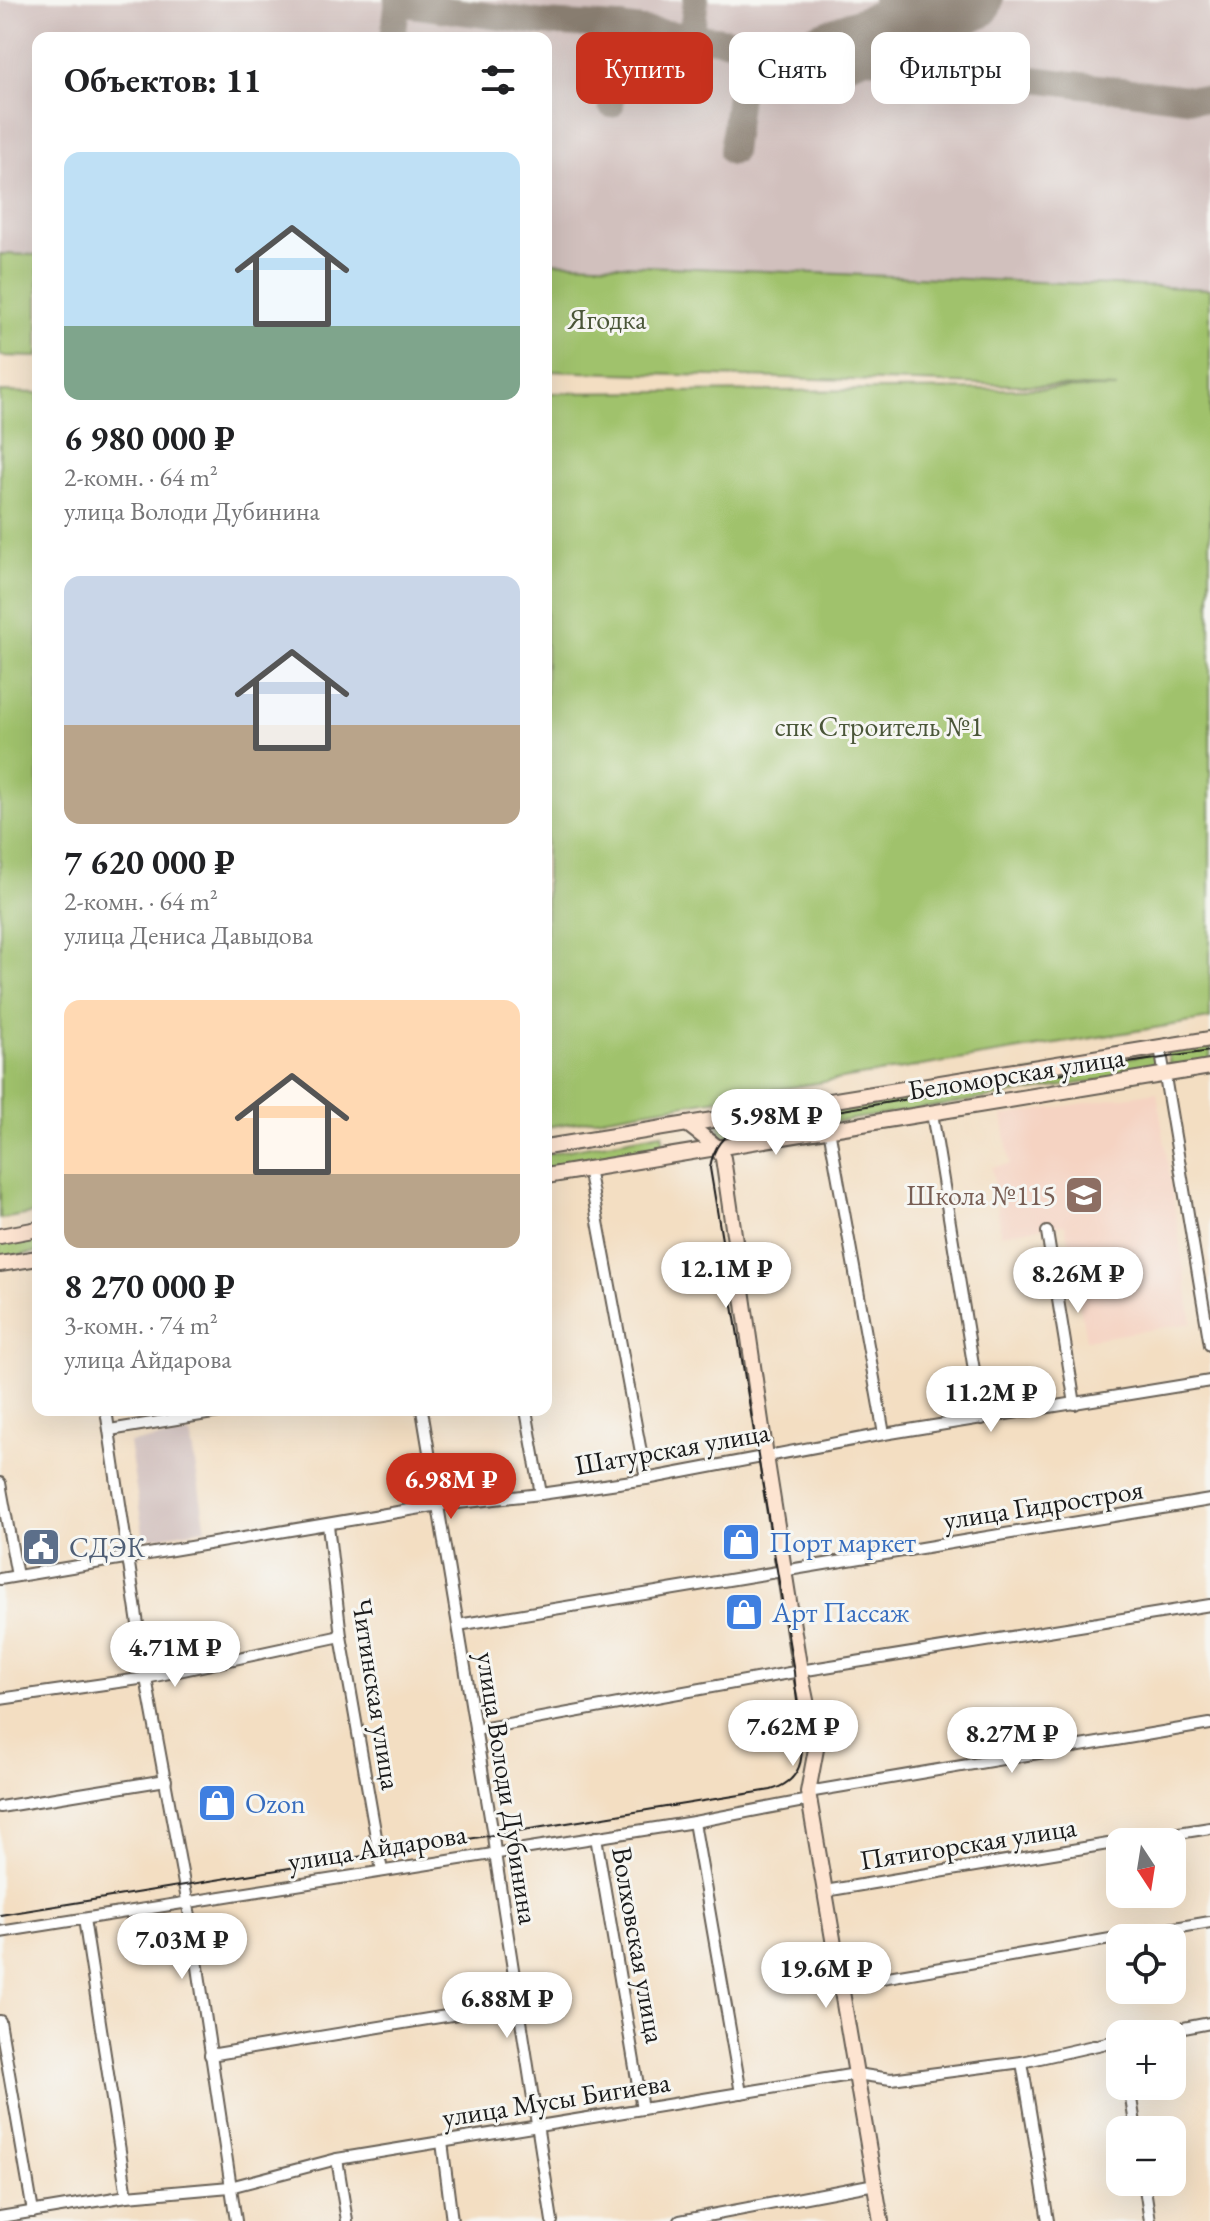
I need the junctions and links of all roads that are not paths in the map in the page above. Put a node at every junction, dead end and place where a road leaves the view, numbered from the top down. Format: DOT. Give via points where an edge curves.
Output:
graph roads {
  1 [pos="1210,1039"];
  2 [pos="1160,1047"];
  3 [pos="1210,1067"];
  4 [pos="1165,1075"];
  5 [pos="932,1113"];
  6 [pos="687,1124"];
  7 [pos="829,1129"];
  8 [pos="552,1146"];
  9 [pos="717,1147"];
  10 [pos="588,1168"];
  11 [pos="552,1175"];
  12 [pos="32,1230"];
  13 [pos="1047,1232"];
  14 [pos="0,1236"];
  15 [pos="32,1259"];
  16 [pos="0,1264"];
  17 [pos="1210,1345"];
  18 [pos="1210,1381"];
  19 [pos="1075,1404"];
  20 [pos="107,1416"];
  21 [pos="195,1416"];
  22 [pos="423,1416"];
  23 [pos="527,1416"];
  24 [pos="982,1419"];
  25 [pos="110,1430"];
  26 [pos="884,1434"];
  27 [pos="766,1456"];
  28 [pos="646,1479"];
  29 [pos="0,1483"];
  30 [pos="541,1494"];
  31 [pos="1210,1500"];
  32 [pos="439,1505"];
  33 [pos="328,1525"];
  34 [pos="128,1558"];
  35 [pos="785,1571"];
  36 [pos="17,1576"];
  37 [pos="0,1579"];
  38 [pos="1210,1605"];
  39 [pos="458,1625"];
  40 [pos="341,1636"];
  41 [pos="800,1671"];
  42 [pos="146,1678"];
  43 [pos="0,1699"];
  44 [pos="1210,1724"];
  45 [pos="475,1730"];
  46 [pos="166,1780"];
  47 [pos="809,1796"];
  48 [pos="0,1807"];
  49 [pos="694,1822"];
  50 [pos="1210,1828"];
  51 [pos="1186,1832"];
  52 [pos="596,1837"];
  53 [pos="1106,1844"];
  54 [pos="495,1853"];
  55 [pos="382,1871"];
  56 [pos="825,1891"];
  57 [pos="187,1902"];
  58 [pos="84,1919"];
  59 [pos="1210,1922"];
  60 [pos="0,1932"];
  61 [pos="841,1985"];
  62 [pos="519,2004"];
  63 [pos="0,2021"];
  64 [pos="1210,2023"];
  65 [pos="1186,2028"];
  66 [pos="1106,2043"];
  67 [pos="210,2055"];
  68 [pos="1022,2062"];
  69 [pos="856,2074"];
  70 [pos="741,2093"];
  71 [pos="642,2109"];
  72 [pos="537,2126"];
  73 [pos="442,2142"];
  74 [pos="337,2159"];
  75 [pos="875,2184"];
  76 [pos="230,2187"];
  77 [pos="127,2196"];
  78 [pos="1146,2196"];
  79 [pos="33,2212"];
  80 [pos="0,2217"];
  81 [pos="236,2221"];
  82 [pos="347,2221"];
  83 [pos="452,2221"];
  84 [pos="552,2221"];
  85 [pos="680,2221"];
  86 [pos="881,2221"];
  87 [pos="1047,2221"];
  88 [pos="1150,2221"];
  1 -- 2 [label="main road, Беломорская улица"];
  2 -- 4 [label="street"];
  2 -- 6 [label="main road, Беломорская улица"];
  3 -- 4 [label="main road, Беломорская улица"];
  4 -- 5 [label="main road, Беломорская улица"];
  4 -- 17 [label="street"];
  5 -- 7 [label="main road, Беломорская улица"];
  5 -- 24 [label="street"];
  6 -- 8 [label="main road, Беломорская улица"];
  6 -- 9 [label="main road"];
  7 -- 9 [label="main road, Беломорская улица"];
  7 -- 26 [label="street"];
  9 -- 10 [label="main road, Беломорская улица"];
  9 -- 27 [label="main road" via="723,1158"];
  10 -- 11 [label="main road, Беломорская улица"];
  10 -- 28 [label="street"];
  12 -- 14 [label="main road"];
  13 -- 19 [label="street"];
  15 -- 16 [label="main road"];
  18 -- 19 [label="street, Шатурская улица"];
  19 -- 24 [label="street, Шатурская улица"];
  20 -- 25 [label="street"];
  21 -- 25 [label="street"];
  22 -- 32 [label="street, улица Володи Дубинина"];
  23 -- 30 [label="street"];
  24 -- 26 [label="street, Шатурская улица"];
  25 -- 34 [label="street"];
  26 -- 27 [label="street, Шатурская улица"];
  27 -- 28 [label="street, Шатурская улица"];
  27 -- 35 [label="main road"];
  28 -- 30 [label="street, Шатурская улица"];
  29 -- 36 [label="street"];
  30 -- 32 [label="street, Шатурская улица"];
  31 -- 35 [label="street, улица Гидростроя"];
  32 -- 33 [label="street, Шатурская улица"];
  32 -- 39 [label="street, улица Володи Дубинина"];
  33 -- 34 [label="street, Шатурская улица"];
  33 -- 40 [label="street, Читинская улица"];
  34 -- 36 [label="street, Шатурская улица"];
  34 -- 42 [label="street"];
  35 -- 39 [label="street, улица Гидростроя"];
  35 -- 41 [label="main road"];
  36 -- 37 [label="street, Шатурская улица"];
  38 -- 41 [label="street"];
  39 -- 45 [label="street, улица Володи Дубинина"];
  40 -- 42 [label="street"];
  40 -- 55 [label="street, Читинская улица"];
  41 -- 45 [label="street"];
  41 -- 47 [label="main road" via="816,1749"];
  42 -- 43 [label="street"];
  42 -- 46 [label="street"];
  44 -- 47 [label="street, улица Айдарова"];
  45 -- 54 [label="street, улица Володи Дубинина"];
  46 -- 48 [label="street"];
  46 -- 57 [label="street"];
  47 -- 49 [label="street, улица Айдарова"];
  47 -- 56 [label="main road"];
  49 -- 52 [label="street, улица Айдарова"];
  49 -- 70 [label="street"];
  50 -- 51 [label="street, Пятигорская улица"];
  52 -- 54 [label="street, улица Айдарова"];
  52 -- 71 [label="street, Волховская улица"];
  53 -- 56 [label="street, Пятигорская улица"];
  54 -- 55 [label="street, улица Айдарова"];
  54 -- 62 [label="street, улица Володи Дубинина"];
  55 -- 57 [label="street, улица Айдарова"];
  56 -- 61 [label="main road"];
  57 -- 58 [label="street, улица Айдарова"];
  57 -- 67 [label="street"];
  58 -- 60 [label="street, улица Айдарова"];
  58 -- 77 [label="street"];
  59 -- 61 [label="street"];
  61 -- 69 [label="main road"];
  62 -- 67 [label="street"];
  62 -- 72 [label="street, улица Володи Дубинина"];
  63 -- 79 [label="street"];
  64 -- 65 [label="street"];
  66 -- 68 [label="street, улица Мусы Бигиева"];
  67 -- 76 [label="street"];
  68 -- 69 [label="street, улица Мусы Бигиева" via="891,2079"];
  68 -- 87 [label="street"];
  69 -- 70 [label="street, улица Мусы Бигиева"];
  69 -- 75 [label="main road"];
  70 -- 71 [label="street, улица Мусы Бигиева"];
  71 -- 72 [label="street, улица Мусы Бигиева"];
  72 -- 73 [label="street, улица Мусы Бигиева"];
  72 -- 84 [label="street, улица Володи Дубинина"];
  73 -- 74 [label="street, улица Мусы Бигиева"];
  73 -- 83 [label="street"];
  74 -- 76 [label="street, улица Мусы Бигиева"];
  74 -- 82 [label="street"];
  75 -- 85 [label="street"];
  75 -- 86 [label="main road"];
  76 -- 77 [label="street, улица Мусы Бигиева"];
  76 -- 81 [label="street"];
  77 -- 79 [label="street, улица Мусы Бигиева"];
  78 -- 88 [label="street"];
  79 -- 80 [label="street, улица Мусы Бигиева"];
}
